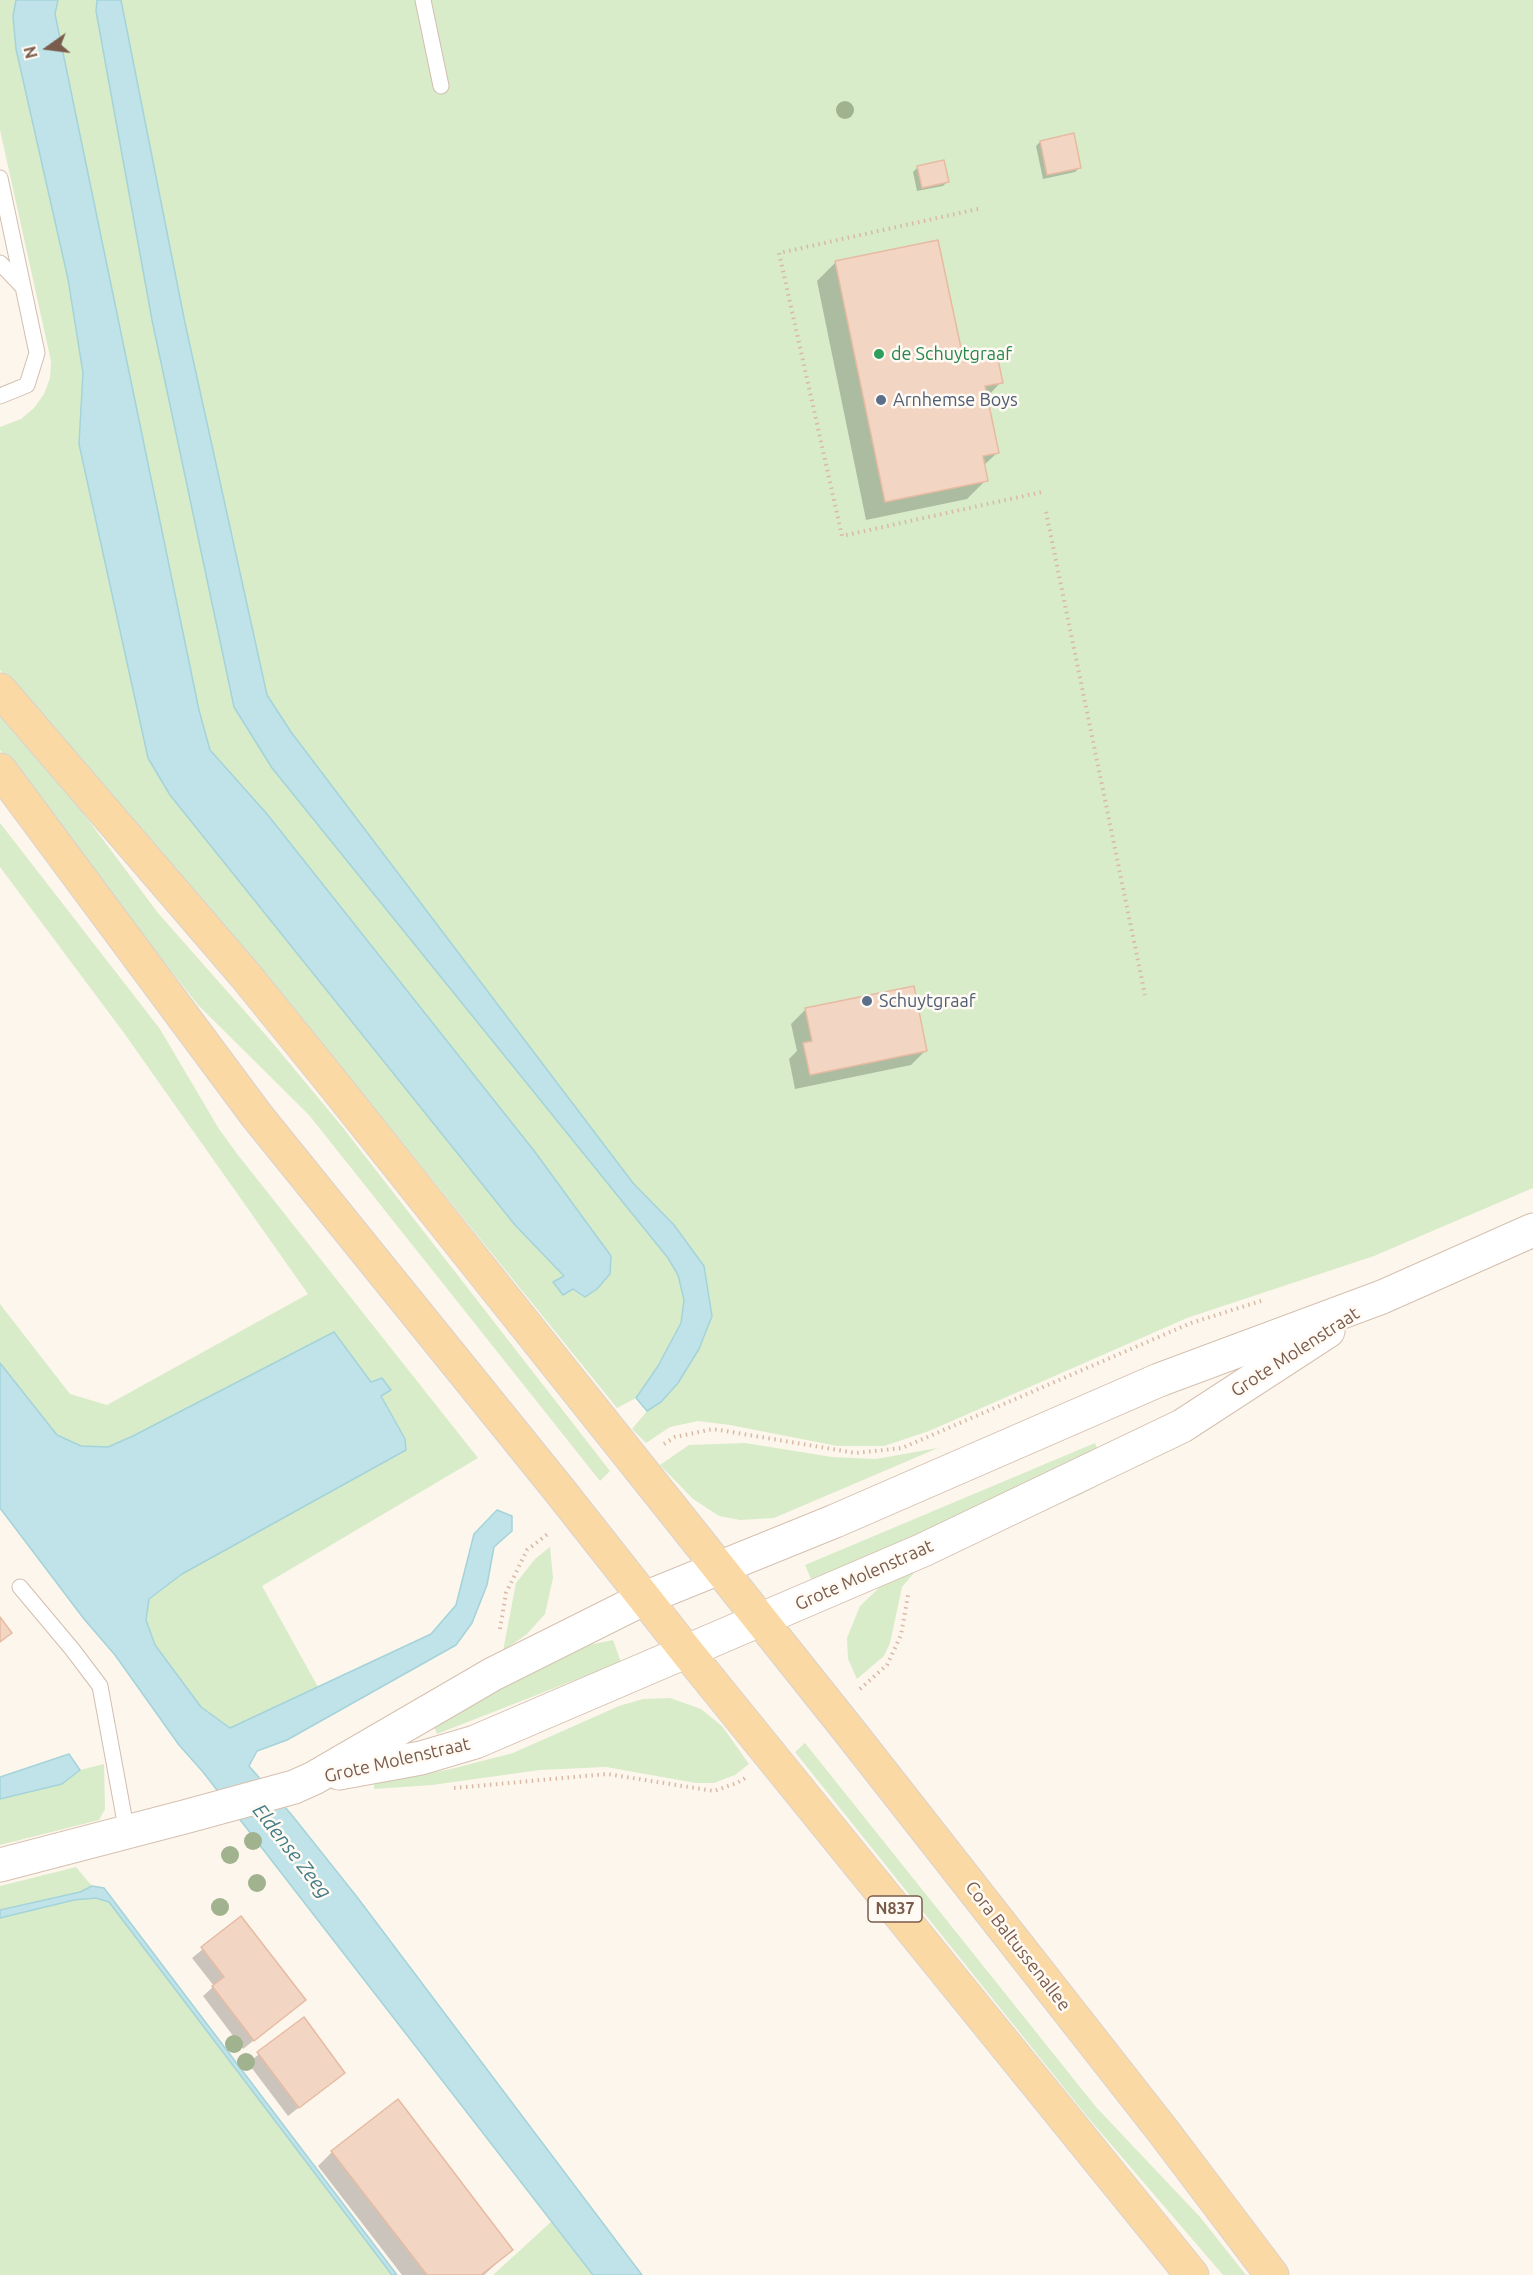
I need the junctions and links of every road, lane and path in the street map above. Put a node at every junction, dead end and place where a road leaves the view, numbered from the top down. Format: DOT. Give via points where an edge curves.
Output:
graph roads {
  1 [pos="423,0"];
  2 [pos="441,86"];
  3 [pos="0,178"];
  4 [pos="978,209"];
  5 [pos="0,263"];
  6 [pos="23,286"];
  7 [pos="0,396"];
  8 [pos="1042,492"];
  9 [pos="1046,512"];
  10 [pos="0,690"];
  11 [pos="0,770"];
  12 [pos="1145,995"];
  13 [pos="1533,1230"];
  14 [pos="1382,1297"];
  15 [pos="1268,1298"];
  16 [pos="659,1447"];
  17 [pos="542,1538"];
  18 [pos="719,1568"];
  19 [pos="20,1587"];
  20 [pos="645,1598"];
  21 [pos="760,1620"];
  22 [pos="687,1652"];
  23 [pos="493,1674"];
  24 [pos="754,1772"];
  25 [pos="304,1782"];
  26 [pos="442,1789"];
  27 [pos="127,1833"];
  28 [pos="0,1865"];
  29 [pos="1192,2275"];
  30 [pos="1272,2275"];
  1 -- 2 [label="lane"];
  3 -- 6 [label="lane"];
  4 -- 8 [label="path" via="779,253 842,536"];
  5 -- 6 [label="lane"];
  6 -- 7 [label="lane" via="37,353 27,386"];
  9 -- 12 [label="path"];
  10 -- 18 [label="main road, Cora Baltussenallee" via="253,984"];
  11 -- 20 [label="main road" via="257,1116"];
  13 -- 14 [label="street, Grote Molenstraat"];
  14 -- 18 [label="street, Grote Molenstraat" via="1159,1380"];
  14 -- 21 [label="street, Grote Molenstraat" via="1182,1426 923,1550"];
  15 -- 16 [label="path" via="1191,1323 902,1448 856,1453 713,1429 675,1437"];
  17 -- 23 [label="path" via="527,1550 506,1593"];
  18 -- 20 [label="street, Grote Molenstraat"];
  18 -- 21 [label="main road, Cora Baltussenallee"];
  19 -- 27 [label="lane" via="100,1686"];
  20 -- 22 [label="main road, N837"];
  20 -- 23 [label="street, Grote Molenstraat"];
  21 -- 22 [label="street, Grote Molenstraat"];
  21 -- 30 [label="main road, Cora Baltussenallee"];
  22 -- 25 [label="street, Grote Molenstraat" via="475,1742 421,1758"];
  22 -- 29 [label="main road, N837"];
  23 -- 25 [label="street, Grote Molenstraat"];
  24 -- 26 [label="path" via="737,1784 714,1791 606,1774"];
  25 -- 27 [label="street, Grote Molenstraat"];
  27 -- 28 [label="street, Grote Molenstraat"];
}
